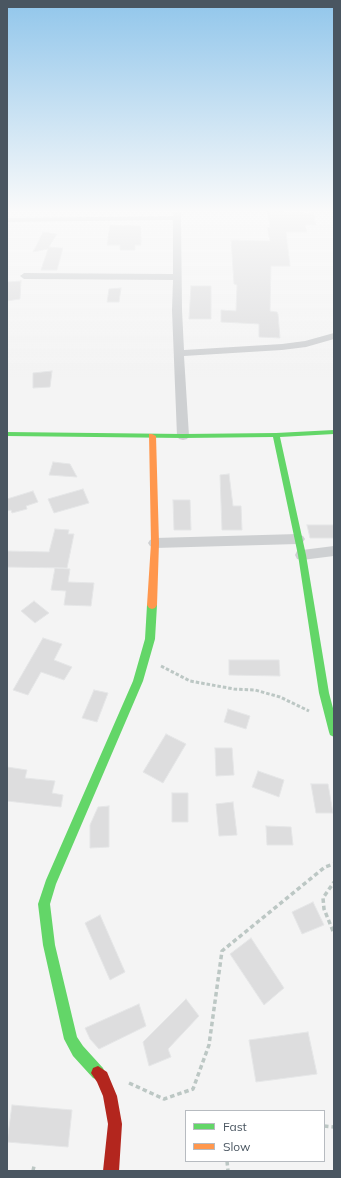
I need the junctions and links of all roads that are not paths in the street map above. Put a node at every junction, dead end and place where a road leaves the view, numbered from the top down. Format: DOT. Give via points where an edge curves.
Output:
graph roads {
  1 [pos="178,267"];
  2 [pos="24,276"];
  3 [pos="178,277"];
  4 [pos="334,336"];
  5 [pos="179,353"];
  6 [pos="334,432"];
  7 [pos="7,434"];
  8 [pos="276,435"];
  9 [pos="152,436"];
  10 [pos="183,436"];
  11 [pos="298,539"];
  12 [pos="155,543"];
  13 [pos="334,551"];
  14 [pos="302,555"];
  15 [pos="334,732"];
  16 [pos="111,1171"];
  1 -- 3 [label="street"];
  2 -- 3 [label="street"];
  3 -- 5 [label="street"];
  4 -- 5 [label="street" via="306,344 282,347"];
  5 -- 10 [label="street"];
  6 -- 8 [label="main road"];
  7 -- 9 [label="main road"];
  8 -- 10 [label="main road"];
  8 -- 11 [label="main road"];
  9 -- 10 [label="main road"];
  9 -- 12 [label="main road"];
  11 -- 12 [label="street"];
  11 -- 14 [label="main road"];
  12 -- 16 [label="main road" via="152,623 138,682 50,884 44,904 49,945 71,1039 78,1051 102,1077 110,1096 114,1124"];
  13 -- 14 [label="street"];
  14 -- 15 [label="main road" via="324,693"];
}
